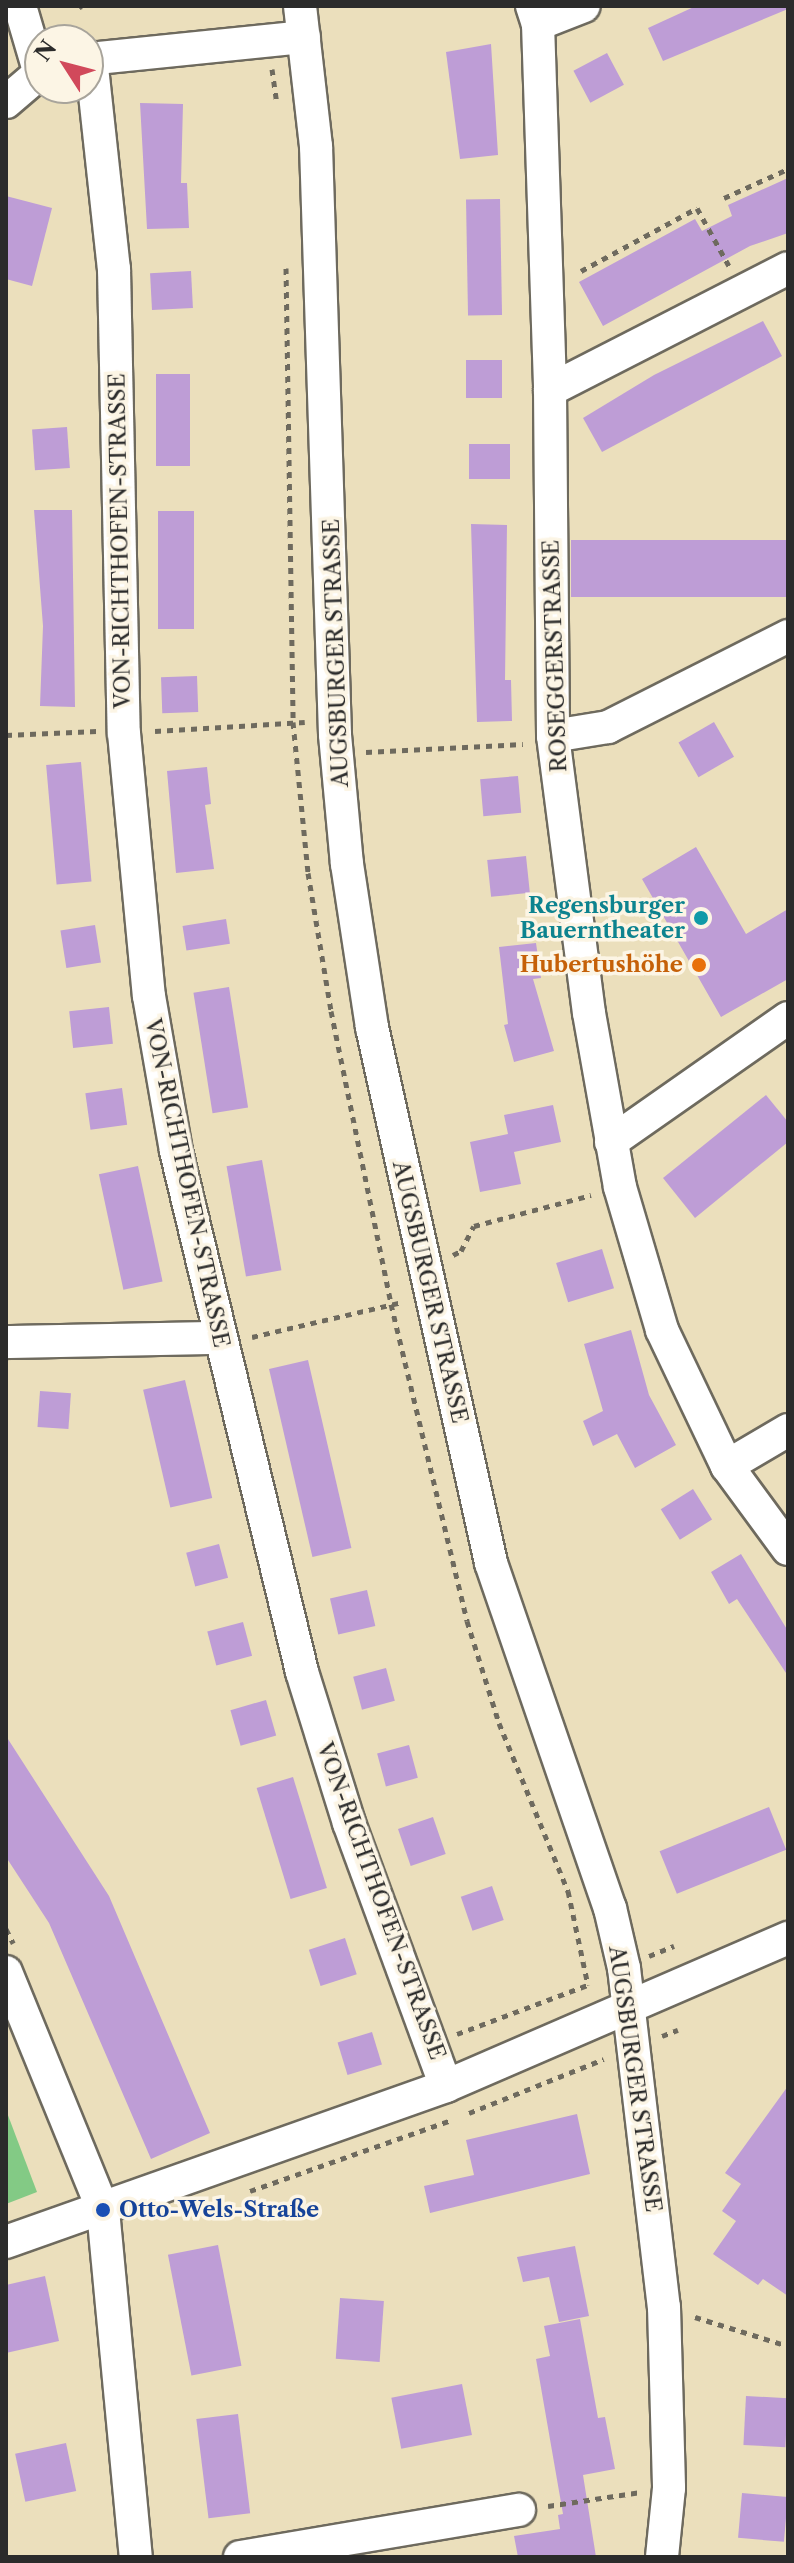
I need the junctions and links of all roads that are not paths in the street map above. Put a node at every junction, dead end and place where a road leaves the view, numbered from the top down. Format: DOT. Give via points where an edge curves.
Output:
graph roads {
  1 [pos="584,6"];
  2 [pos="535,15"];
  3 [pos="302,21"];
  4 [pos="104,55"];
  5 [pos="24,87"];
  6 [pos="6,102"];
  7 [pos="94,104"];
  8 [pos="788,268"];
  9 [pos="550,390"];
  10 [pos="788,636"];
  11 [pos="553,736"];
  12 [pos="788,1018"];
  13 [pos="611,1142"];
  14 [pos="219,1338"];
  15 [pos="6,1342"];
  16 [pos="788,1430"];
  17 [pos="727,1466"];
  18 [pos="788,1549"];
  19 [pos="788,1938"];
  20 [pos="6,1972"];
  21 [pos="630,2004"];
  22 [pos="446,2086"];
  23 [pos="103,2210"];
  24 [pos="6,2242"];
  25 [pos="519,2510"];
  26 [pos="136,2557"];
  27 [pos="240,2557"];
  28 [pos="662,2557"];
  1 -- 2 [label="street"];
  2 -- 9 [label="street, ROSEGGERSTRASSE"];
  3 -- 4 [label="street"];
  3 -- 21 [label="street, AUGSBURGER STRASSE" via="316,146 335,735 347,864 372,1027 491,1563 610,1908"];
  5 -- 6 [label="street"];
  7 -- 14 [label="street, VON-RICHTHOFEN-STRASSE" via="114,269 124,733 149,996 176,1151"];
  8 -- 9 [label="street"];
  9 -- 11 [label="street, ROSEGGERSTRASSE"];
  10 -- 11 [label="street" via="608,727"];
  11 -- 13 [label="street, ROSEGGERSTRASSE"];
  12 -- 13 [label="street"];
  13 -- 17 [label="street, ROSEGGERSTRASSE" via="662,1330"];
  14 -- 15 [label="street"];
  14 -- 22 [label="street, VON-RICHTHOFEN-STRASSE" via="302,1672 349,1823"];
  16 -- 17 [label="street"];
  17 -- 18 [label="street, ROSEGGERSTRASSE"];
  19 -- 21 [label="street"];
  20 -- 23 [label="street"];
  21 -- 22 [label="street"];
  21 -- 28 [label="street, AUGSBURGER STRASSE" via="664,2307 669,2488"];
  22 -- 23 [label="street"];
  23 -- 24 [label="street"];
  23 -- 26 [label="street"];
  25 -- 27 [label="street"];
}
